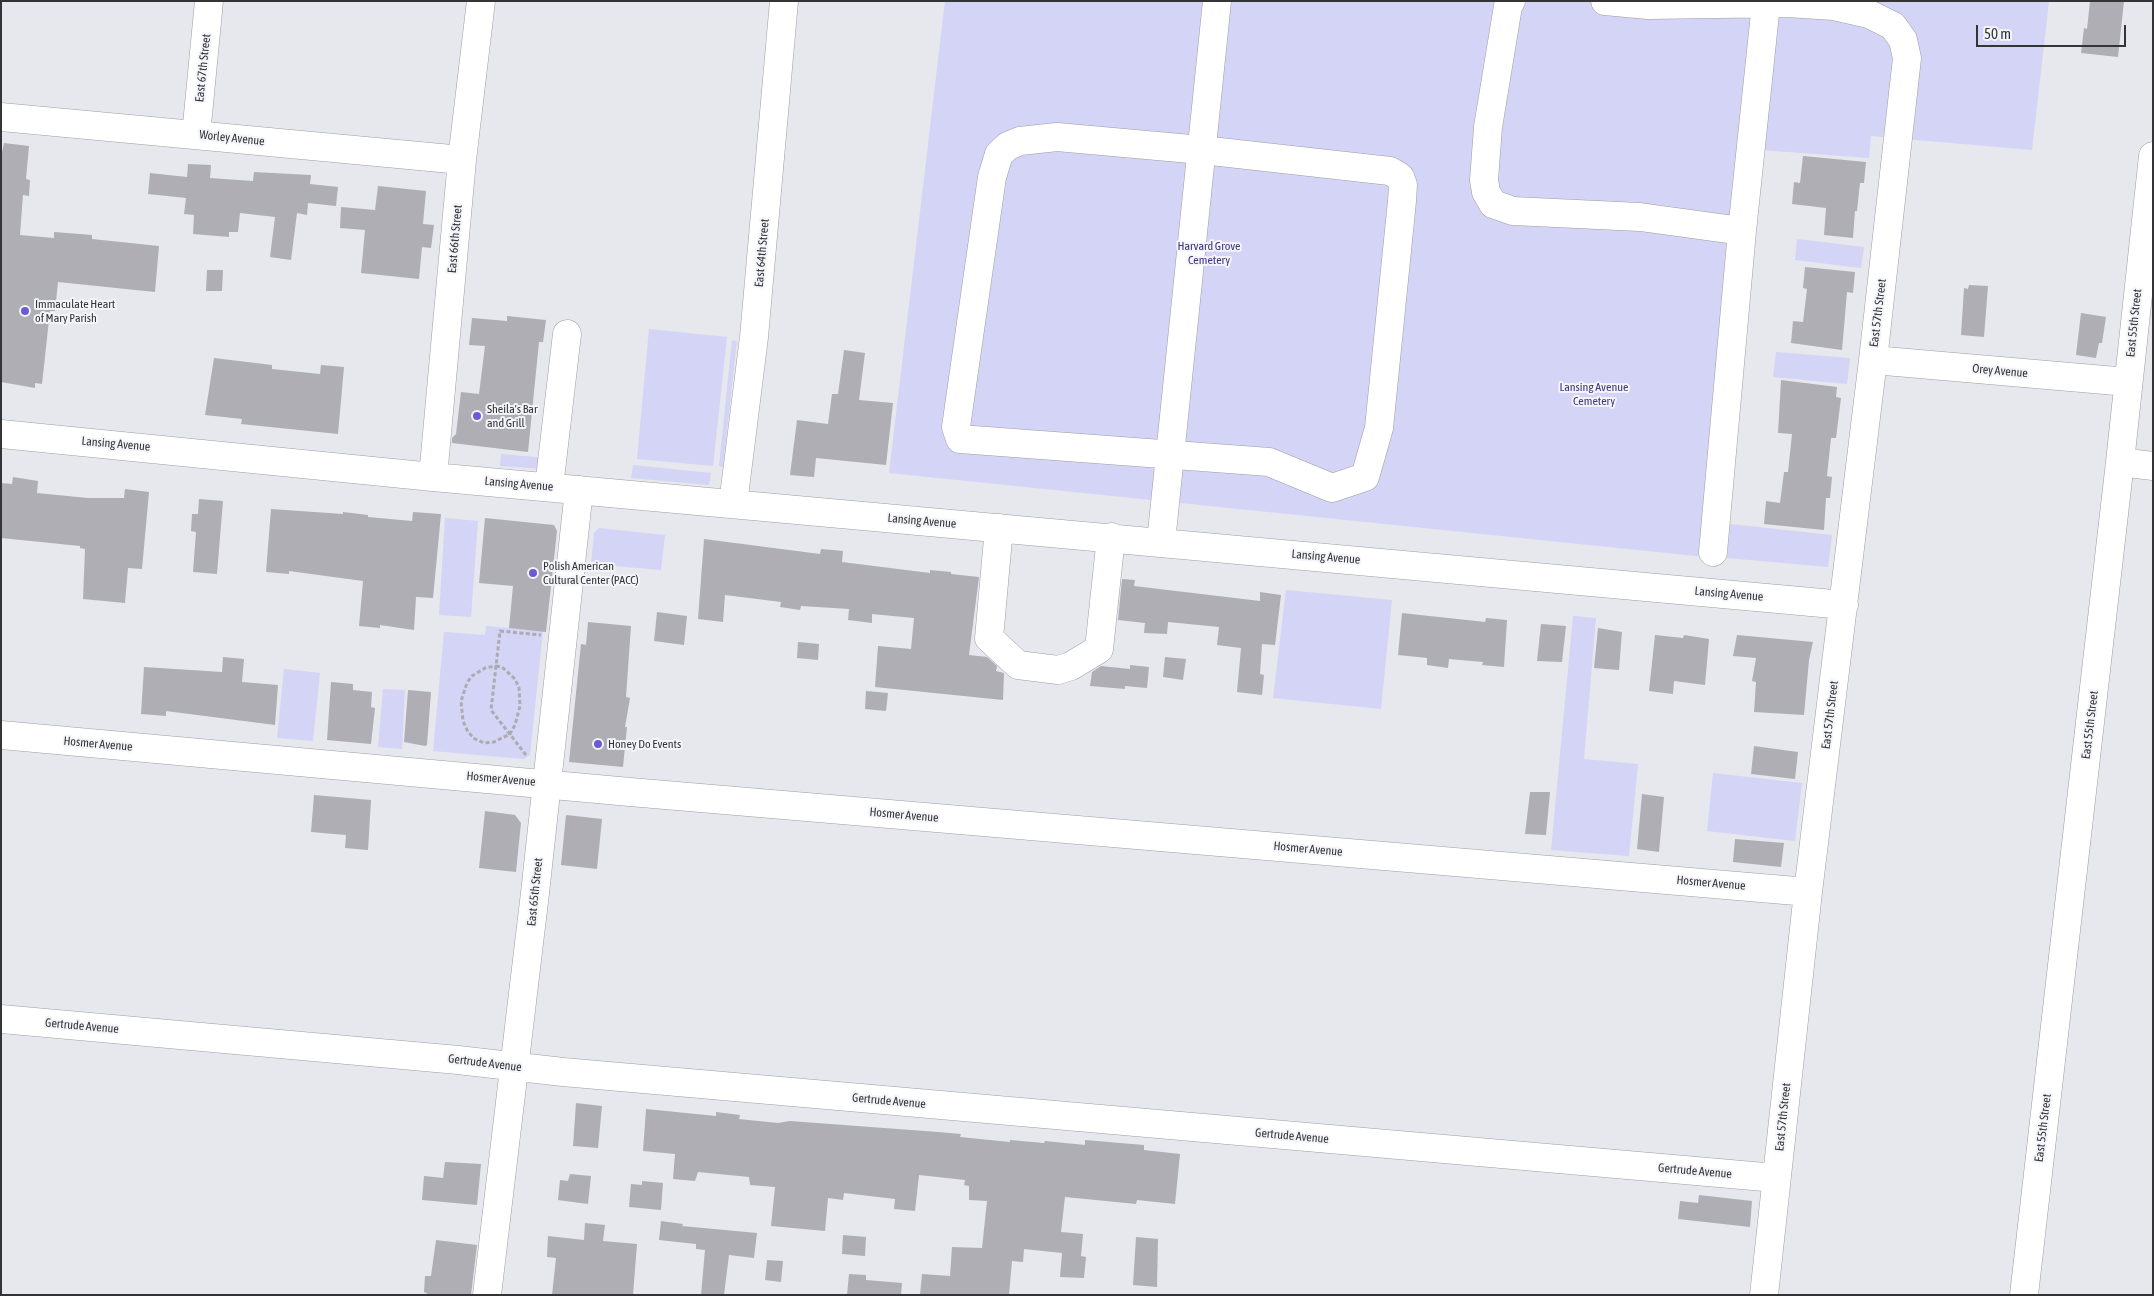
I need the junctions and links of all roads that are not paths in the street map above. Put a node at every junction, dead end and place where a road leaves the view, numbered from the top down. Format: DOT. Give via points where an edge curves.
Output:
graph roads {
  1 [pos="209,1"];
  2 [pos="481,1"];
  3 [pos="784,1"];
  4 [pos="1217,1"];
  5 [pos="1511,1"];
  6 [pos="1605,1"];
  7 [pos="1766,4"];
  8 [pos="1,117"];
  9 [pos="196,135"];
  10 [pos="1202,150"];
  11 [pos="2153,156"];
  12 [pos="462,160"];
  13 [pos="1742,231"];
  14 [pos="567,334"];
  15 [pos="1873,360"];
  16 [pos="2128,382"];
  17 [pos="1,434"];
  18 [pos="1169,454"];
  19 [pos="2120,462"];
  20 [pos="2153,466"];
  21 [pos="433,477"];
  22 [pos="549,487"];
  23 [pos="579,490"];
  24 [pos="734,504"];
  25 [pos="999,528"];
  26 [pos="1111,537"];
  27 [pos="1161,542"];
  28 [pos="1713,552"];
  29 [pos="1844,605"];
  30 [pos="1,735"];
  31 [pos="538,772"];
  32 [pos="1808,892"];
  33 [pos="1,1019"];
  34 [pos="514,1067"];
  35 [pos="1776,1178"];
  36 [pos="487,1295"];
  37 [pos="1764,1295"];
  38 [pos="2024,1295"];
  1 -- 9 [label="street, East 67th Street"];
  2 -- 12 [label="street, East 66th Street"];
  3 -- 24 [label="street, East 64th Street" via="754,337"];
  4 -- 10 [label="street"];
  5 -- 13 [label="street" via="1488,126 1484,180 1493,204 1513,211 1640,217"];
  6 -- 7 [label="street, East 57th Street" via="1648,5"];
  7 -- 13 [label="street"];
  7 -- 15 [label="street, East 57th Street" via="1834,6 1870,14 1893,26 1904,40 1907,58"];
  8 -- 9 [label="street, Worley Avenue"];
  9 -- 12 [label="street, Worley Avenue"];
  10 -- 18 [label="street"];
  10 -- 18 [label="street" via="1058,137 1020,141 1000,154 992,177 956,427 960,439"];
  10 -- 18 [label="street" via="1390,171 1400,176 1402,201 1379,428 1366,477 1332,488 1269,462"];
  11 -- 16 [label="street, East 55th Street"];
  12 -- 21 [label="street, East 66th Street"];
  13 -- 28 [label="street"];
  14 -- 22 [label="street"];
  15 -- 16 [label="street, Orey Avenue"];
  15 -- 29 [label="street, East 57th Street"];
  16 -- 19 [label="street, East 55th Street"];
  17 -- 21 [label="street, Lansing Avenue"];
  18 -- 27 [label="street"];
  19 -- 20 [label="street"];
  19 -- 38 [label="street, East 55th Street"];
  21 -- 22 [label="street, Lansing Avenue"];
  22 -- 23 [label="street, Lansing Avenue"];
  23 -- 24 [label="street, Lansing Avenue"];
  23 -- 31 [label="street, East 65th Street"];
  24 -- 25 [label="street, Lansing Avenue"];
  25 -- 26 [label="street, Lansing Avenue"];
  25 -- 26 [label="street" via="989,638 1018,665 1058,670 1099,649"];
  26 -- 27 [label="street, Lansing Avenue"];
  27 -- 29 [label="street, Lansing Avenue"];
  29 -- 32 [label="street, East 57th Street"];
  30 -- 31 [label="street, Hosmer Avenue"];
  31 -- 32 [label="street, Hosmer Avenue"];
  31 -- 34 [label="street, East 65th Street" via="536,893"];
  32 -- 35 [label="street, East 57th Street"];
  33 -- 34 [label="street, Gertrude Avenue"];
  34 -- 35 [label="street, Gertrude Avenue"];
  34 -- 36 [label="street, East 65th Street"];
  35 -- 37 [label="street, East 57th Street"];
}
